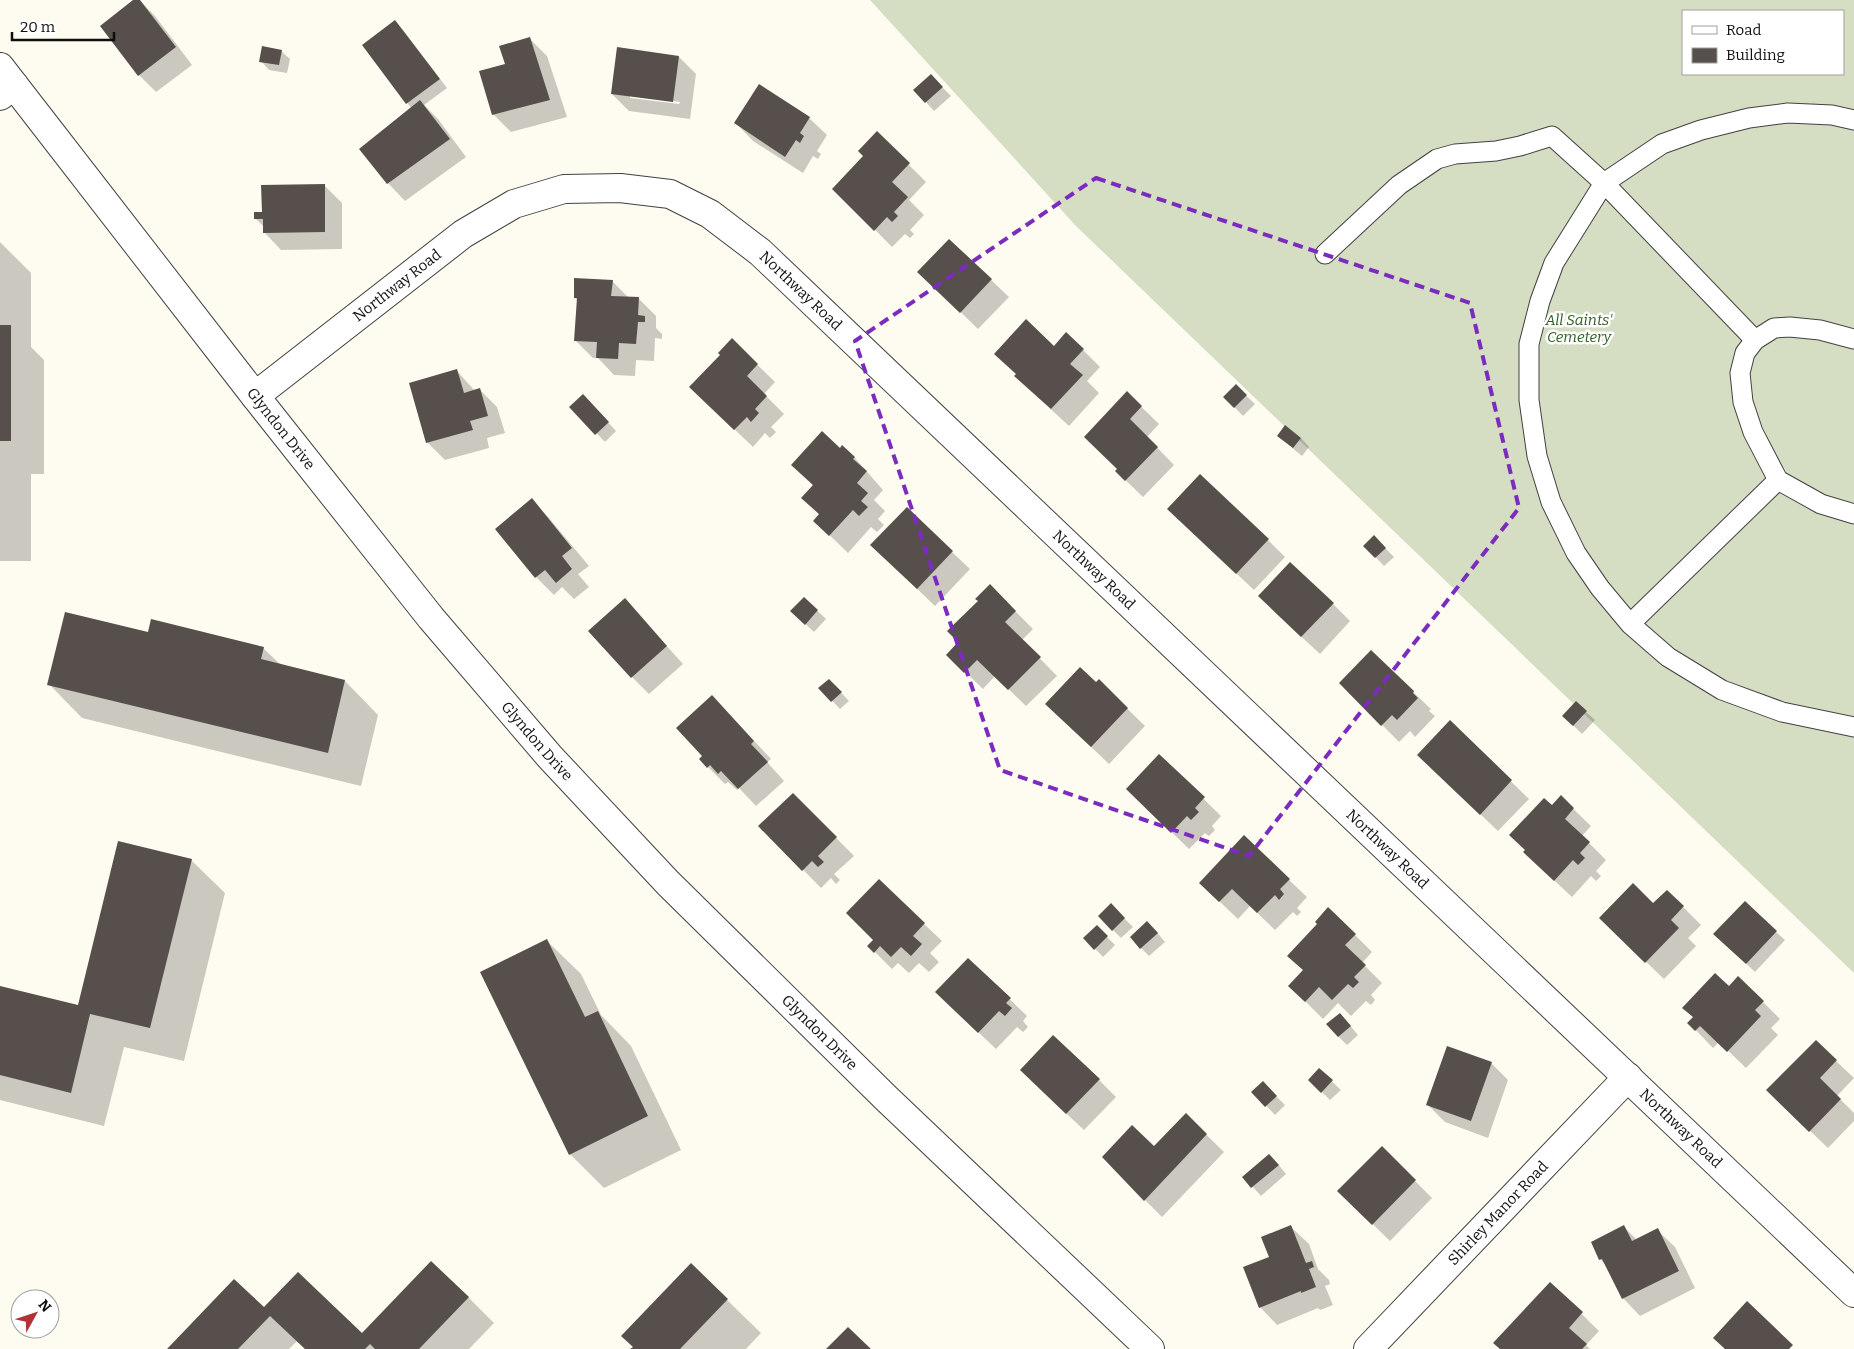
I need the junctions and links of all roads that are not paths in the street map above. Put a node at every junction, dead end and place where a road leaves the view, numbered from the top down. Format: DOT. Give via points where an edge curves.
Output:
graph roads {
  1 [pos="5,82"];
  2 [pos="1854,120"];
  3 [pos="1604,183"];
  4 [pos="1325,254"];
  5 [pos="1854,339"];
  6 [pos="1755,340"];
  7 [pos="255,396"];
  8 [pos="1778,480"];
  9 [pos="1854,514"];
  10 [pos="1630,624"];
  11 [pos="1854,727"];
  12 [pos="1628,1078"];
  13 [pos="1854,1293"];
  14 [pos="1150,1349"];
  15 [pos="1368,1349"];
  1 -- 7 [label="street, Glyndon Drive"];
  2 -- 3 [label="lane" via="1788,113 1749,118 1701,130 1662,144"];
  3 -- 4 [label="lane" via="1552,136 1496,151 1455,154 1437,159 1399,185"];
  3 -- 6 [label="lane"];
  3 -- 10 [label="lane" via="1554,263 1540,301 1530,344 1529,400 1537,456 1551,502 1576,553"];
  5 -- 6 [label="lane" via="1820,330 1790,327 1774,328"];
  6 -- 8 [label="lane" via="1745,353 1740,373 1743,402 1753,432"];
  7 -- 12 [label="street, Northway Road" via="463,234 514,204 564,189 620,188 670,194 710,214 760,252"];
  7 -- 14 [label="street, Glyndon Drive" via="431,618 550,757 668,884 886,1098"];
  8 -- 9 [label="lane" via="1821,504"];
  8 -- 10 [label="lane"];
  10 -- 11 [label="lane" via="1668,657 1722,690 1782,712"];
  12 -- 13 [label="street, Northway Road"];
  12 -- 15 [label="street, Shirley Manor Road"];
}
